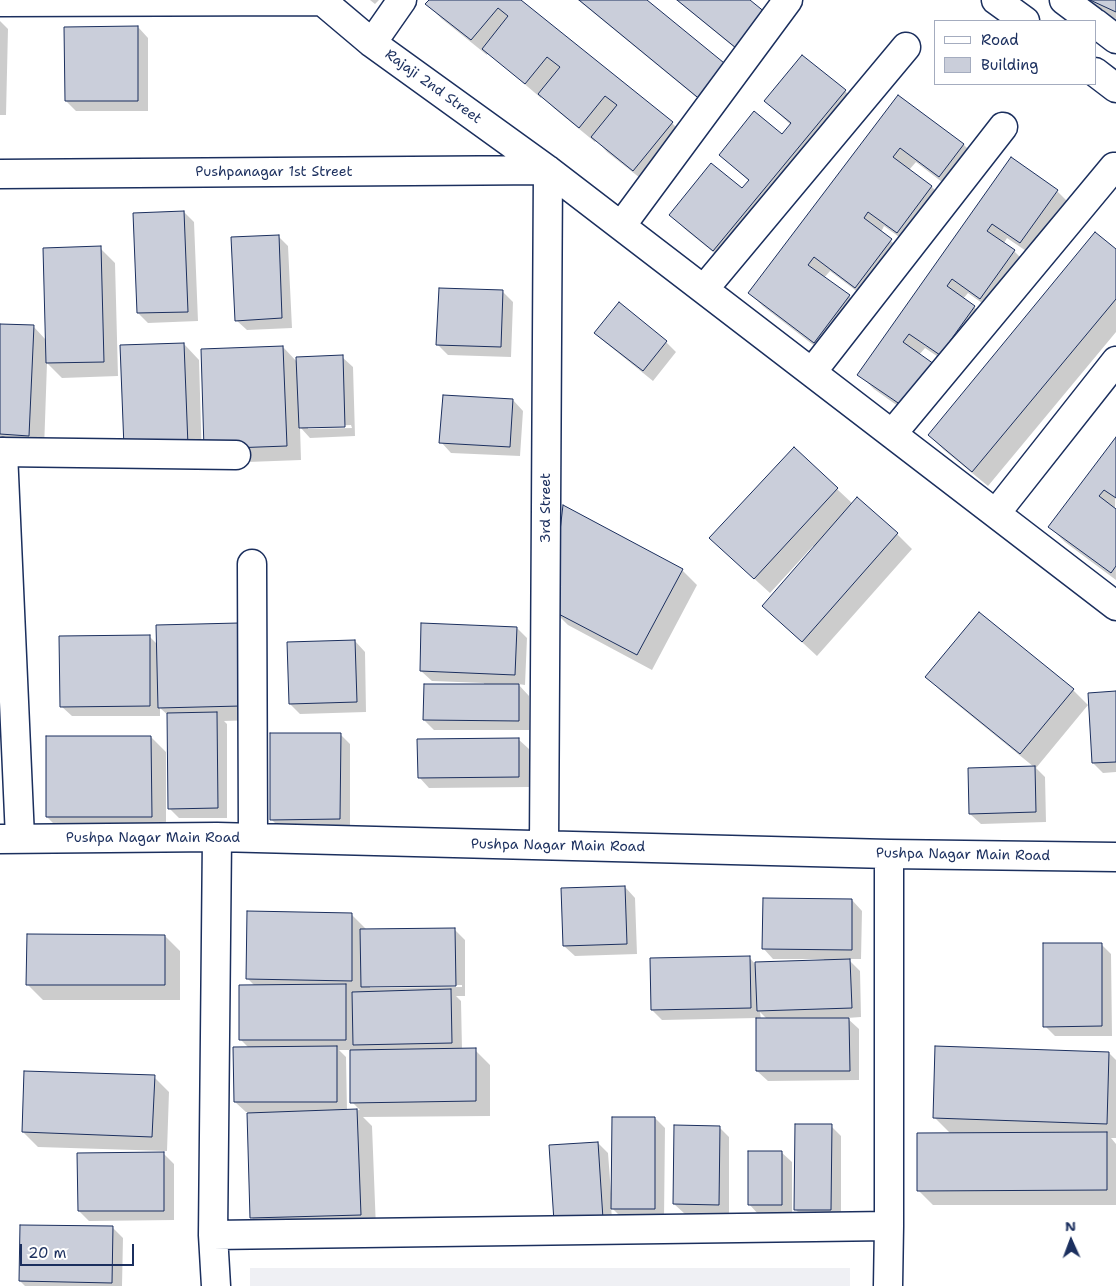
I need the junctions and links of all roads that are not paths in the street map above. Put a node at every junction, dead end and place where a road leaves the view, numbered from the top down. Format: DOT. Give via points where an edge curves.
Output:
graph roads {
  1 [pos="322,0"];
  2 [pos="402,0"];
  3 [pos="788,0"];
  4 [pos="996,0"];
  5 [pos="1064,0"];
  6 [pos="0,2"];
  7 [pos="1024,20"];
  8 [pos="1090,20"];
  9 [pos="1096,24"];
  10 [pos="1116,39"];
  11 [pos="372,43"];
  12 [pos="906,47"];
  13 [pos="1096,73"];
  14 [pos="1116,88"];
  15 [pos="1003,127"];
  16 [pos="1114,167"];
  17 [pos="548,170"];
  18 [pos="0,174"];
  19 [pos="621,226"];
  20 [pos="704,289"];
  21 [pos="1116,360"];
  22 [pos="812,372"];
  23 [pos="892,434"];
  24 [pos="1,452"];
  25 [pos="236,455"];
  26 [pos="996,513"];
  27 [pos="252,564"];
  28 [pos="1116,606"];
  29 [pos="217,837"];
  30 [pos="253,838"];
  31 [pos="10,839"];
  32 [pos="544,845"];
  33 [pos="889,854"];
  34 [pos="1116,857"];
  35 [pos="889,1226"];
  36 [pos="213,1235"];
  37 [pos="216,1286"];
  38 [pos="888,1286"];
  1 -- 6 [label="street"];
  1 -- 11 [label="street, Rajaji 2nd Street"];
  2 -- 11 [label="street"];
  3 -- 19 [label="street"];
  4 -- 7 [label="street"];
  5 -- 8 [label="street"];
  9 -- 10 [label="street"];
  11 -- 17 [label="street, Rajaji 2nd Street"];
  12 -- 20 [label="street"];
  13 -- 14 [label="street"];
  15 -- 22 [label="street"];
  16 -- 23 [label="street"];
  17 -- 18 [label="street, Pushpanagar 1st Street"];
  17 -- 19 [label="street, Rajaji 2nd Street"];
  17 -- 32 [label="street, 3rd Street"];
  19 -- 20 [label="street, Rajaji 2nd Street"];
  20 -- 22 [label="street, Rajaji 2nd Street"];
  21 -- 26 [label="street"];
  22 -- 23 [label="street, Rajaji 2nd Street"];
  23 -- 26 [label="street, Rajaji 2nd Street"];
  24 -- 25 [label="street"];
  24 -- 31 [label="street"];
  26 -- 28 [label="street, Rajaji 2nd Street"];
  27 -- 30 [label="street"];
  29 -- 30 [label="street, Pushpa Nagar Main Road"];
  29 -- 31 [label="street, Pushpa Nagar Main Road"];
  29 -- 36 [label="street"];
  30 -- 32 [label="street, Pushpa Nagar Main Road"];
  32 -- 33 [label="street, Pushpa Nagar Main Road"];
  33 -- 34 [label="street, Pushpa Nagar Main Road"];
  33 -- 35 [label="street"];
  35 -- 36 [label="street"];
  35 -- 38 [label="street"];
  36 -- 37 [label="street"];
}
